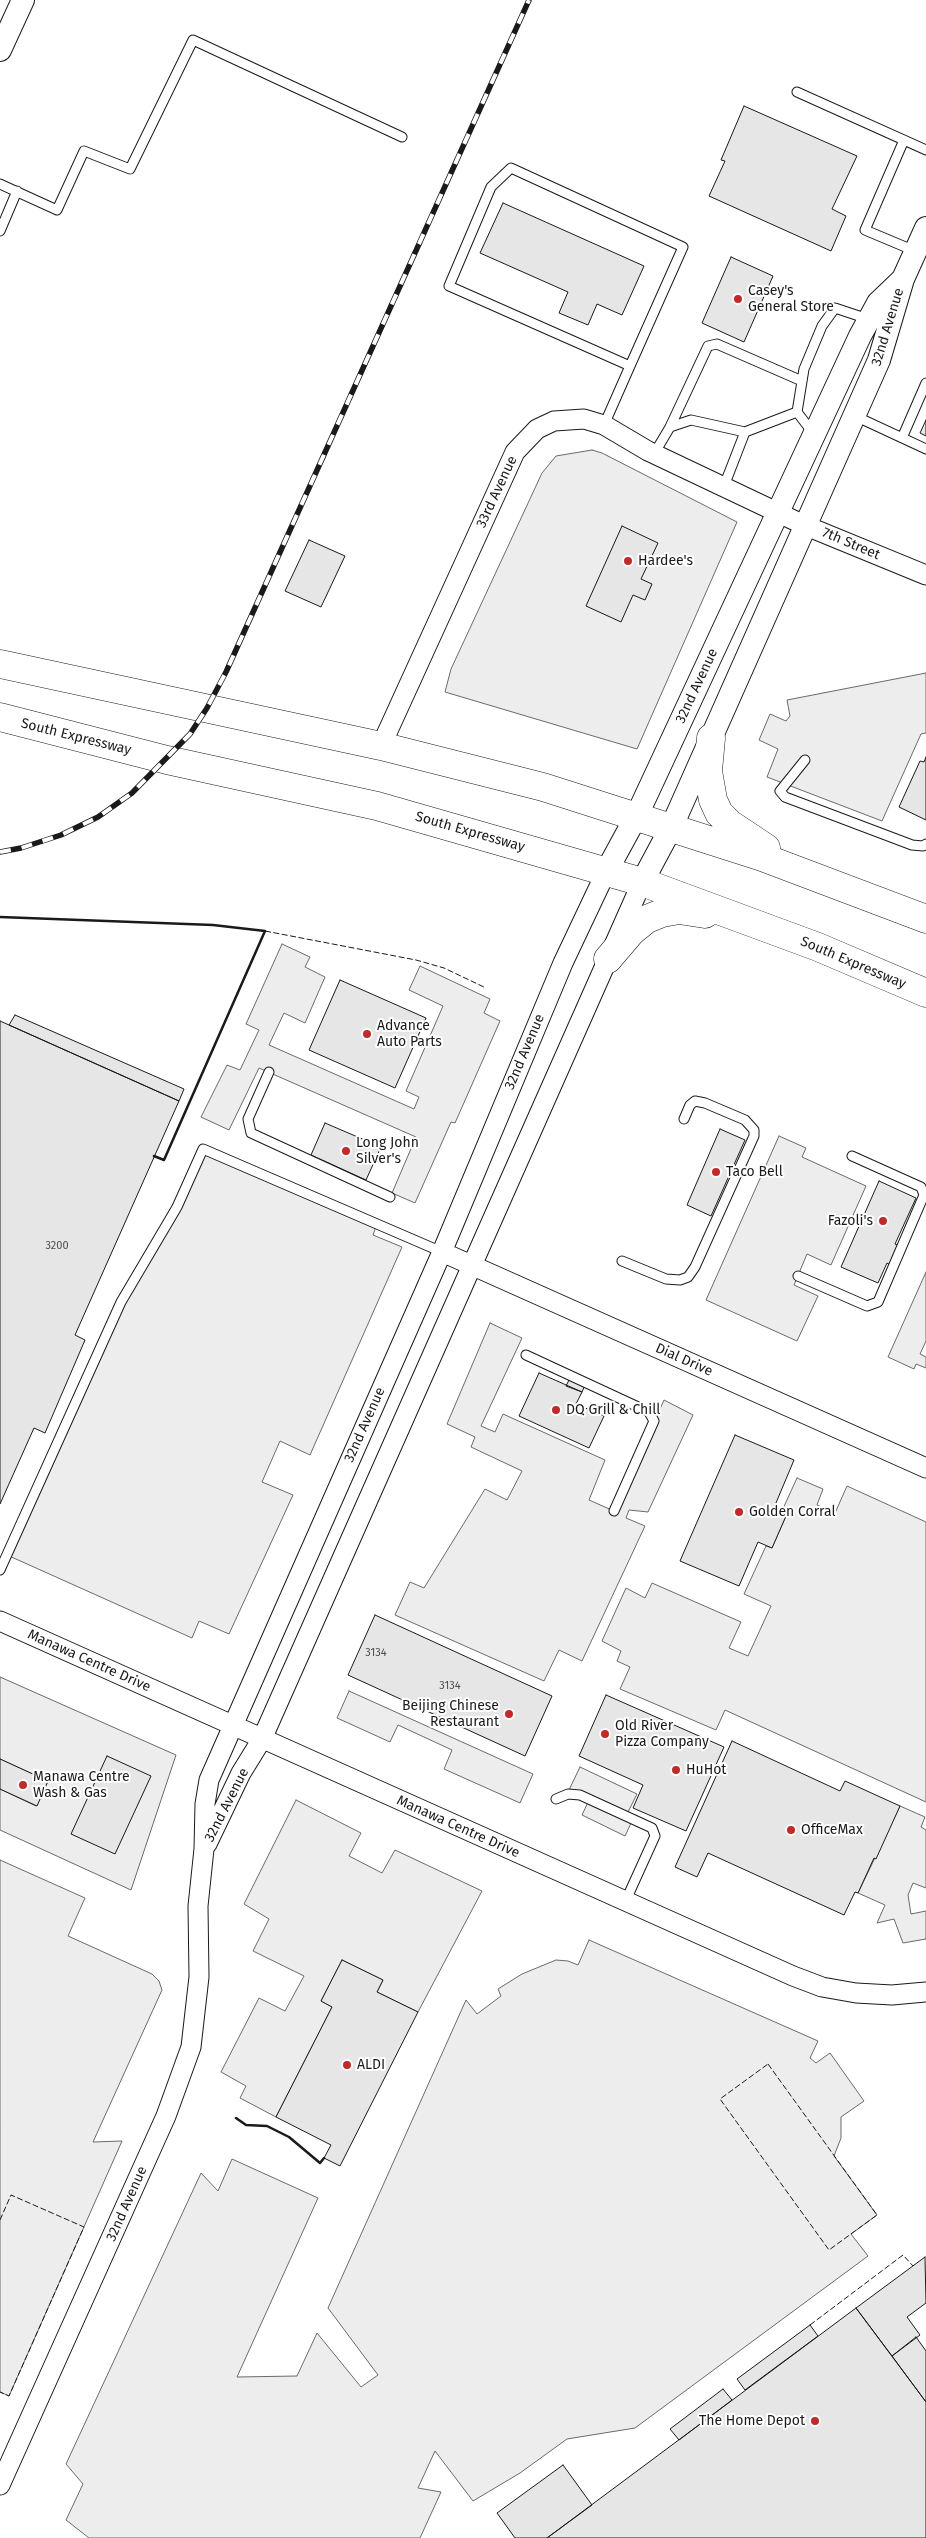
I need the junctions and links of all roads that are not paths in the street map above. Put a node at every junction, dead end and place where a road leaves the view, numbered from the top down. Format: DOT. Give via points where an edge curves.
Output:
graph roads {
  1 [pos="23,0"];
  2 [pos="0,50"];
  3 [pos="797,92"];
  4 [pos="402,137"];
  5 [pos="904,140"];
  6 [pos="926,150"];
  7 [pos="0,184"];
  8 [pos="17,191"];
  9 [pos="926,228"];
  10 [pos="0,231"];
  11 [pos="915,251"];
  12 [pos="880,320"];
  13 [pos="630,366"];
  14 [pos="802,381"];
  15 [pos="925,388"];
  16 [pos="797,412"];
  17 [pos="855,416"];
  18 [pos="604,424"];
  19 [pos="670,427"];
  20 [pos="745,432"];
  21 [pos="814,434"];
  22 [pos="902,438"];
  23 [pos="926,449"];
  24 [pos="654,454"];
  25 [pos="724,486"];
  26 [pos="777,510"];
  27 [pos="804,525"];
  28 [pos="926,575"];
  29 [pos="0,664"];
  30 [pos="0,717"];
  31 [pos="711,738"];
  32 [pos="381,746"];
  33 [pos="805,760"];
  34 [pos="637,815"];
  35 [pos="672,826"];
  36 [pos="926,844"];
  37 [pos="606,872"];
  38 [pos="805,873"];
  39 [pos="642,882"];
  40 [pos="926,919"];
  41 [pos="748,920"];
  42 [pos="608,959"];
  43 [pos="926,993"];
  44 [pos="269,1072"];
  45 [pos="684,1119"];
  46 [pos="852,1156"];
  47 [pos="390,1197"];
  48 [pos="442,1252"];
  49 [pos="622,1260"];
  50 [pos="472,1265"];
  51 [pos="798,1276"];
  52 [pos="526,1355"];
  53 [pos="926,1468"];
  54 [pos="614,1511"];
  55 [pos="0,1570"];
  56 [pos="0,1621"];
  57 [pos="232,1726"];
  58 [pos="262,1739"];
  59 [pos="556,1799"];
  60 [pos="204,1849"];
  61 [pos="626,1900"];
  62 [pos="926,1992"];
  63 [pos="0,2485"];
  1 -- 2 [label="street"];
  3 -- 5 [label="lane"];
  4 -- 8 [label="lane" via="193,40 130,169 84,151 57,210"];
  5 -- 6 [label="lane"];
  5 -- 11 [label="lane" via="865,230"];
  7 -- 8 [label="lane"];
  8 -- 10 [label="lane"];
  9 -- 11 [label="street, 32nd Avenue"];
  11 -- 12 [label="street, 32nd Avenue" via="903,279 878,303"];
  12 -- 14 [label="lane" via="835,308 822,326"];
  12 -- 17 [label="street, 32nd Avenue" via="879,360"];
  12 -- 21 [label="street, 32nd Avenue"];
  13 -- 13 [label="lane" via="683,247 511,168 491,188 449,286"];
  13 -- 18 [label="lane"];
  14 -- 16 [label="lane"];
  14 -- 19 [label="lane" via="718,344 708,346"];
  15 -- 22 [label="lane"];
  16 -- 20 [label="lane"];
  16 -- 21 [label="lane"];
  17 -- 22 [label="lane"];
  17 -- 27 [label="street, 32nd Avenue"];
  18 -- 24 [label="street, 33rd Avenue"];
  18 -- 32 [label="street, 33rd Avenue" via="584,419 554,421 537,429 515,452"];
  19 -- 20 [label="lane" via="691,420"];
  19 -- 24 [label="lane"];
  20 -- 25 [label="lane"];
  21 -- 26 [label="street, 32nd Avenue"];
  22 -- 23 [label="lane"];
  24 -- 25 [label="street, 33rd Avenue"];
  25 -- 26 [label="street, 33rd Avenue"];
  26 -- 27 [label="street, 7th Street"];
  26 -- 34 [label="street, 32nd Avenue"];
  27 -- 28 [label="street, 7th Street"];
  27 -- 31 [label="street, 32nd Avenue"];
  29 -- 32 [label="main road"];
  30 -- 37 [label="main road, South Expressway" via="167,760 378,806"];
  31 -- 35 [label="street, 32nd Avenue"];
  31 -- 38 [label="main road" via="709,786 719,813 746,835"];
  32 -- 34 [label="main road" via="543,787"];
  33 -- 36 [label="lane" via="780,791 785,797 912,845"];
  34 -- 35 [label="main road"];
  34 -- 37 [label="street, 32nd Avenue"];
  35 -- 38 [label="main road"];
  35 -- 39 [label="street, 32nd Avenue"];
  37 -- 39 [label="main road, South Expressway"];
  37 -- 48 [label="street, 32nd Avenue" via="563,963"];
  38 -- 40 [label="main road"];
  39 -- 41 [label="main road, South Expressway"];
  39 -- 42 [label="street, 32nd Avenue"];
  41 -- 42 [label="main road" via="679,910 662,912 634,929"];
  41 -- 43 [label="main road, South Expressway"];
  42 -- 50 [label="street, 32nd Avenue"];
  44 -- 47 [label="lane" via="248,1119 251,1133"];
  45 -- 49 [label="lane" via="695,1101 705,1103 745,1120 754,1130 754,1136 688,1276 680,1280 666,1279"];
  46 -- 51 [label="lane" via="921,1187 923,1191 924,1199 878,1302 867,1306"];
  48 -- 50 [label="street, Dial Drive"];
  48 -- 55 [label="lane" via="203,1149 177,1207 121,1302"];
  48 -- 57 [label="street, 32nd Avenue"];
  50 -- 53 [label="street, Dial Drive"];
  50 -- 58 [label="street, 32nd Avenue"];
  52 -- 54 [label="lane" via="649,1412 654,1421"];
  56 -- 57 [label="street, Manawa Centre Drive"];
  57 -- 58 [label="street, Manawa Centre Drive"];
  57 -- 60 [label="street, 32nd Avenue" via="209,1780"];
  58 -- 60 [label="street, 32nd Avenue"];
  58 -- 61 [label="street, Manawa Centre Drive"];
  59 -- 61 [label="lane" via="568,1794 580,1796 652,1828 655,1836"];
  60 -- 63 [label="street, 32nd Avenue" via="198,1906 199,1977 195,2019 181,2078"];
  61 -- 62 [label="street, Manawa Centre Drive" via="822,1986 873,1995"];
}
